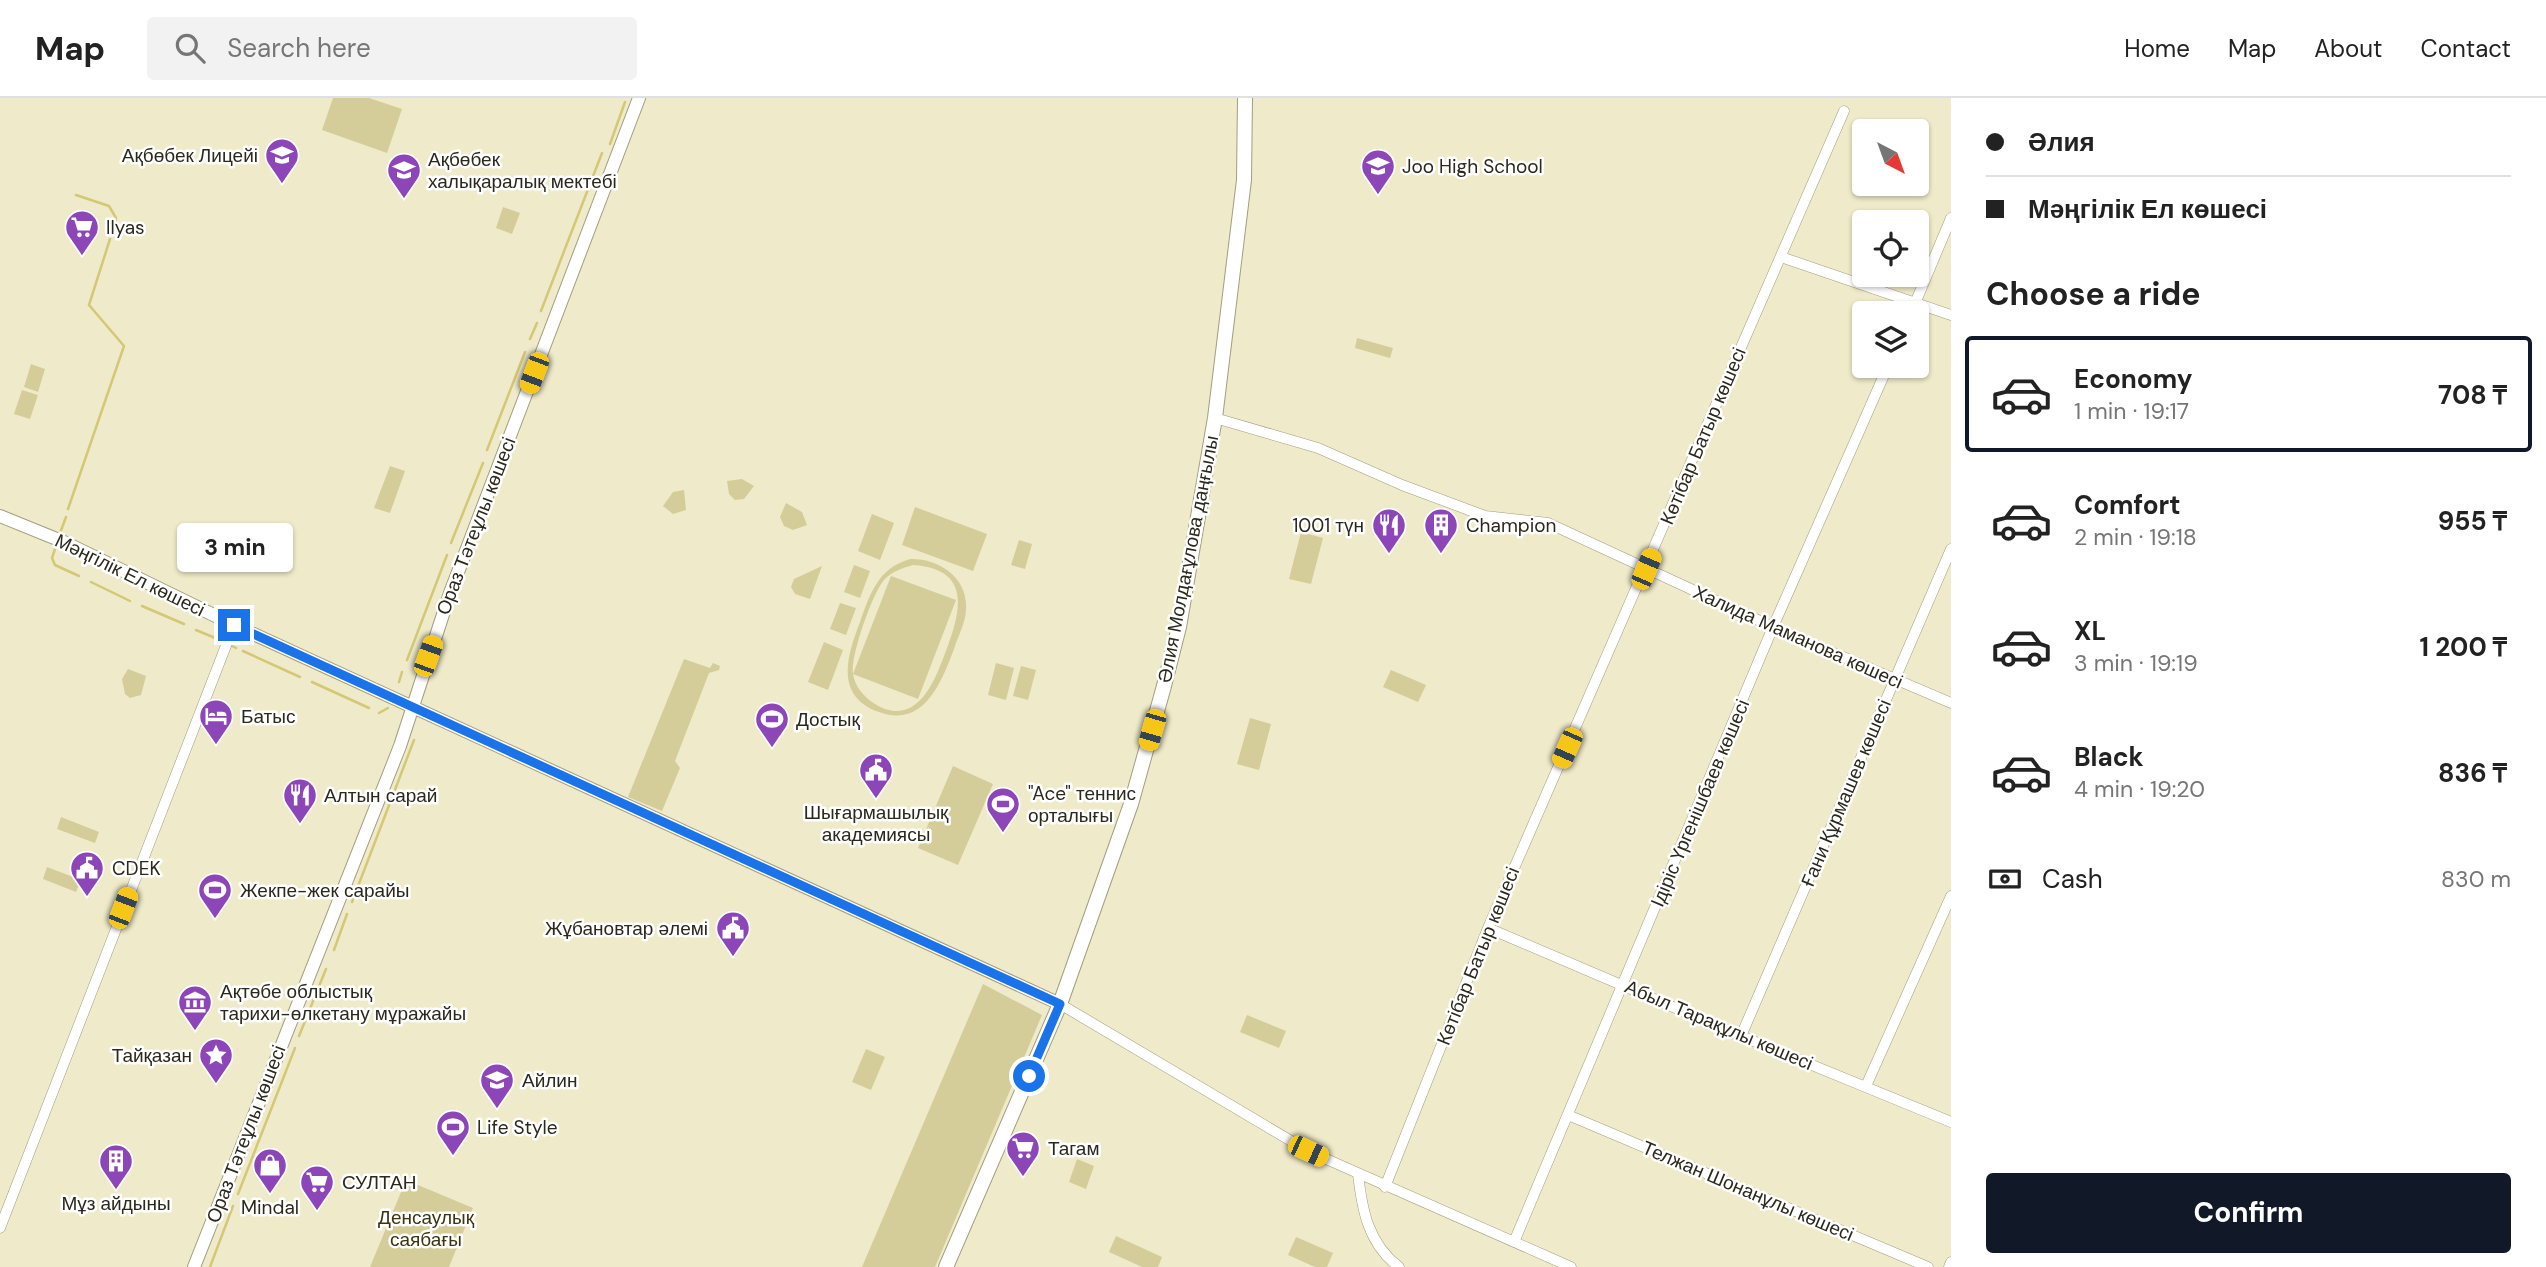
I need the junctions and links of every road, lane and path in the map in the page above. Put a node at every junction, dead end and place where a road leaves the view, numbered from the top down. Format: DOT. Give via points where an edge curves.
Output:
graph roads {
  1 [pos="639,98"];
  2 [pos="1245,98"];
  3 [pos="1844,111"];
  4 [pos="1951,218"];
  5 [pos="1781,257"];
  6 [pos="1909,301"];
  7 [pos="1916,301"];
  8 [pos="1929,308"];
  9 [pos="1951,315"];
  10 [pos="1883,378"];
  11 [pos="1215,418"];
  12 [pos="0,516"];
  13 [pos="1951,549"];
  14 [pos="1646,569"];
  15 [pos="234,625"];
  16 [pos="1773,627"];
  17 [pos="1894,680"];
  18 [pos="1951,703"];
  19 [pos="412,704"];
  20 [pos="1951,896"];
  21 [pos="1488,928"];
  22 [pos="1624,985"];
  23 [pos="1060,1004"];
  24 [pos="1741,1036"];
  25 [pos="1866,1086"];
  26 [pos="1568,1115"];
  27 [pos="1951,1122"];
  28 [pos="1358,1174"];
  29 [pos="1385,1187"];
  30 [pos="0,1228"];
  31 [pos="1514,1242"];
  32 [pos="194,1267"];
  33 [pos="946,1267"];
  34 [pos="1399,1267"];
  35 [pos="1571,1267"];
  36 [pos="1928,1267"];
  1 -- 19 [label="street, Ораз Тәтеұлы көшесі"];
  2 -- 11 [label="main road, Әлия Молдағұлова даңғылы" via="1244,180"];
  3 -- 5 [label="street, Көтібар Батыр көшесі"];
  4 -- 7 [label="street"];
  5 -- 6 [label="street"];
  5 -- 14 [label="street, Көтібар Батыр көшесі"];
  8 -- 9 [label="street"];
  10 -- 16 [label="street, Ідіріс Үргенішбаев көшесі"];
  11 -- 14 [label="street, Халида Маманова көшесі" via="1318,448 1485,516 1548,523"];
  11 -- 23 [label="main road, Әлия Молдағұлова даңғылы" via="1164,686 1131,804"];
  12 -- 15 [label="street, Мәңгілік Ел көшесі"];
  13 -- 17 [label="street, Ғани Құрмашев көшесі"];
  14 -- 16 [label="street, Халида Маманова көшесі"];
  14 -- 21 [label="street, Көтібар Батыр көшесі"];
  15 -- 19 [label="street, Мәңгілік Ел көшесі"];
  15 -- 30 [label="street"];
  16 -- 17 [label="street, Халида Маманова көшесі"];
  16 -- 22 [label="street, Ідіріс Үргенішбаев көшесі"];
  17 -- 18 [label="street, Халида Маманова көшесі"];
  17 -- 24 [label="street, Ғани Құрмашев көшесі"];
  19 -- 23 [label="street, Мәңгілік Ел көшесі"];
  19 -- 32 [label="street, Ораз Тәтеұлы көшесі" via="400,746"];
  20 -- 25 [label="street"];
  21 -- 22 [label="street, Абыл Тарақұлы көшесі"];
  21 -- 29 [label="street, Көтібар Батыр көшесі"];
  22 -- 24 [label="street, Абыл Тарақұлы көшесі"];
  22 -- 26 [label="street, Ідіріс Үргенішбаев көшесі"];
  23 -- 28 [label="street" via="1292,1142"];
  23 -- 33 [label="main road, Әлия Молдағұлова даңғылы"];
  24 -- 25 [label="street, Абыл Тарақұлы көшесі"];
  25 -- 27 [label="street, Абыл Тарақұлы көшесі"];
  26 -- 31 [label="street, Ідіріс Үргенішбаев көшесі"];
  26 -- 36 [label="street, Телжан Шонанұлы көшесі"];
  28 -- 29 [label="street"];
  28 -- 34 [label="street" via="1371,1234"];
  29 -- 31 [label="street"];
  31 -- 35 [label="street"];
}
